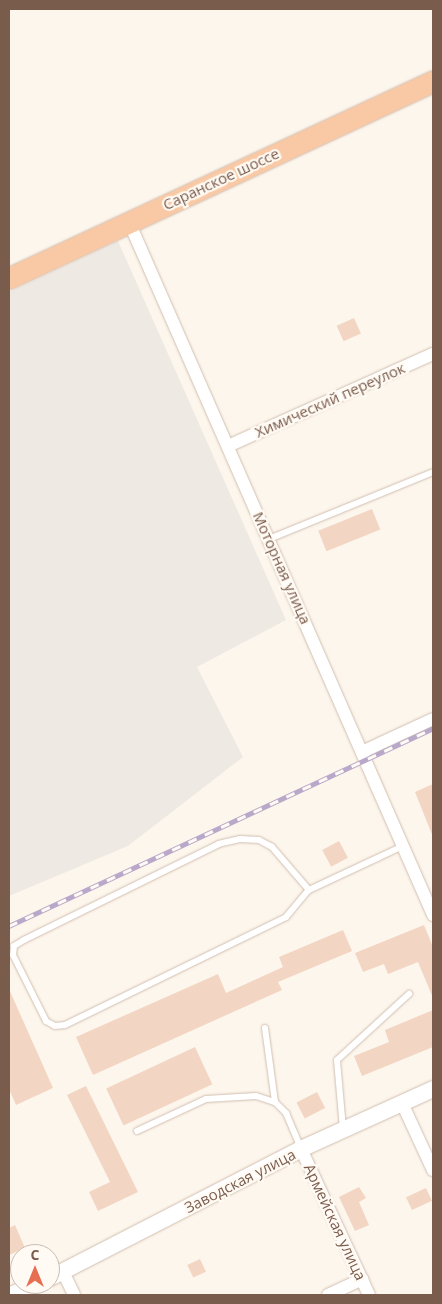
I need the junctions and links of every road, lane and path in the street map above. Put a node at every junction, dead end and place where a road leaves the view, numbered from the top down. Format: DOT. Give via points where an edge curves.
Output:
graph roads {
  1 [pos="433,81"];
  2 [pos="129,222"];
  3 [pos="9,278"];
  4 [pos="433,354"];
  5 [pos="228,446"];
  6 [pos="433,472"];
  7 [pos="269,539"];
  8 [pos="433,720"];
  9 [pos="362,752"];
  10 [pos="403,846"];
  11 [pos="310,890"];
  12 [pos="433,915"];
  13 [pos="409,994"];
  14 [pos="265,1028"];
  15 [pos="433,1090"];
  16 [pos="275,1102"];
  17 [pos="402,1103"];
  18 [pos="343,1130"];
  19 [pos="137,1131"];
  20 [pos="301,1149"];
  21 [pos="433,1170"];
  22 [pos="60,1273"];
  23 [pos="60,1279"];
  24 [pos="362,1279"];
  25 [pos="74,1295"];
  26 [pos="328,1295"];
  27 [pos="369,1295"];
  1 -- 2 [label="highway, Саранское шоссе"];
  2 -- 3 [label="highway, Саранское шоссе"];
  2 -- 5 [label="street, Моторная улица"];
  4 -- 5 [label="street, Химический переулок"];
  5 -- 7 [label="street, Моторная улица"];
  6 -- 7 [label="lane"];
  7 -- 9 [label="street, Моторная улица"];
  8 -- 9 [label="street"];
  9 -- 10 [label="street, Моторная улица"];
  10 -- 11 [label="lane"];
  10 -- 12 [label="street, Моторная улица"];
  11 -- 11 [label="lane" via="286,917 65,1025 55,1026 46,1021 12,955 14,946 24,940 219,844 240,839 259,840 272,847"];
  13 -- 18 [label="lane" via="337,1060"];
  14 -- 16 [label="lane"];
  15 -- 17 [label="street, Заводская улица"];
  16 -- 19 [label="lane" via="256,1096 206,1100"];
  16 -- 20 [label="lane" via="286,1113"];
  17 -- 18 [label="street, Заводская улица"];
  17 -- 21 [label="street"];
  18 -- 20 [label="street, Заводская улица"];
  20 -- 22 [label="street, Заводская улица"];
  20 -- 24 [label="street, Армейская улица"];
  23 -- 25 [label="street"];
  24 -- 26 [label="street"];
  24 -- 27 [label="street, Армейская улица"];
}
